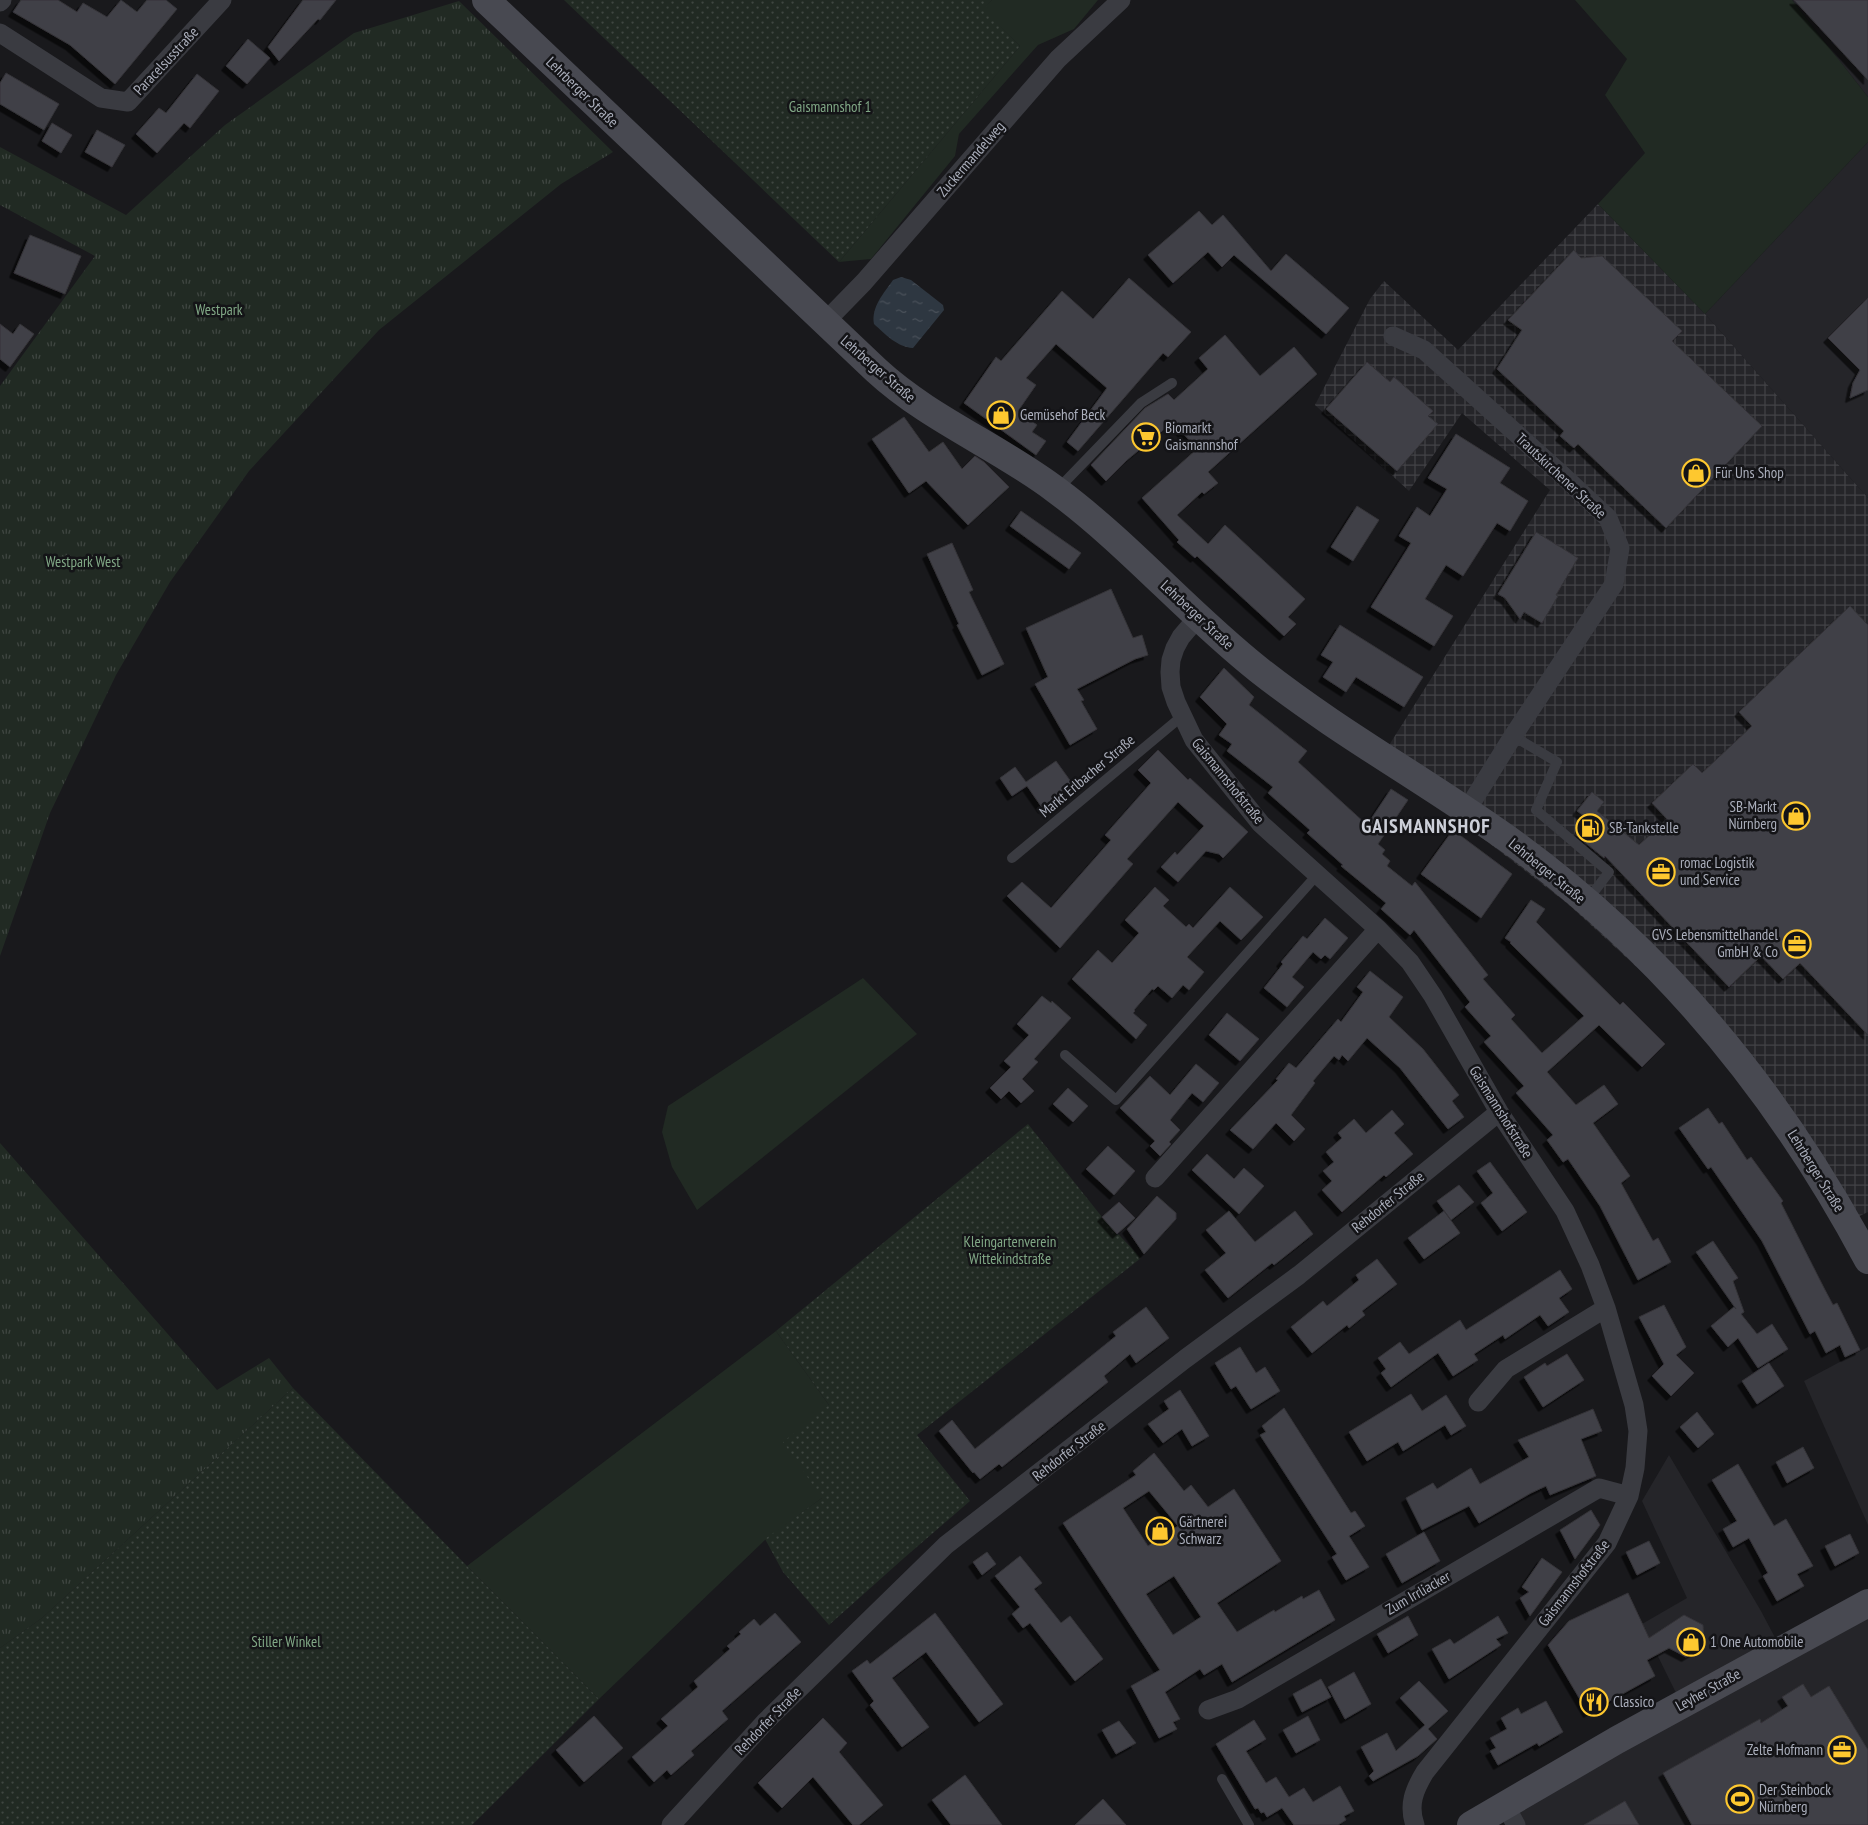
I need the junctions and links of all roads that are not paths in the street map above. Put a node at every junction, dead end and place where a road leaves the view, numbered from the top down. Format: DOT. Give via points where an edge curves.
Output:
graph roads {
  1 [pos="222,0"];
  2 [pos="486,0"];
  3 [pos="1121,0"];
  4 [pos="0,33"];
  5 [pos="826,322"];
  6 [pos="1393,336"];
  7 [pos="1172,383"];
  8 [pos="1057,490"];
  9 [pos="1198,616"];
  10 [pos="1182,717"];
  11 [pos="1513,736"];
  12 [pos="1467,810"];
  13 [pos="1012,858"];
  14 [pos="1317,875"];
  15 [pos="1586,902"];
  16 [pos="1378,929"];
  17 [pos="1065,1055"];
  18 [pos="1499,1112"];
  19 [pos="1155,1178"];
  20 [pos="1868,1260"];
  21 [pos="1606,1308"];
  22 [pos="1478,1402"];
  23 [pos="1629,1496"];
  24 [pos="1868,1603"];
  25 [pos="1208,1710"];
  26 [pos="1222,1779"];
  27 [pos="1511,1815"];
  28 [pos="671,1825"];
  29 [pos="1249,1825"];
  30 [pos="1415,1825"];
  31 [pos="1472,1825"];
  1 -- 4 [label="street, Paracelsusstraße" via="128,102 101,98"];
  2 -- 5 [label="street, Lehrberger Straße"];
  3 -- 5 [label="street, Zuckermandelweg" via="1058,59"];
  5 -- 8 [label="street, Lehrberger Straße" via="911,400"];
  6 -- 11 [label="street, Trautskirchener Straße" via="1424,350 1560,473 1608,518 1620,548 1614,584"];
  7 -- 8 [label="lane" via="1141,403"];
  8 -- 9 [label="street, Lehrberger Straße"];
  9 -- 10 [label="street, Gaismannshofstraße" via="1181,637 1171,660 1171,687"];
  9 -- 12 [label="street, Lehrberger Straße" via="1278,684"];
  10 -- 13 [label="lane, Markt Erlbacher Straße"];
  10 -- 14 [label="street, Gaismannshofstraße" via="1194,740 1261,824"];
  11 -- 12 [label="street, Trautskirchener Straße"];
  11 -- 15 [label="lane" via="1557,762 1536,810 1609,872"];
  12 -- 15 [label="street, Lehrberger Straße"];
  14 -- 16 [label="street, Gaismannshofstraße"];
  14 -- 17 [label="lane" via="1116,1100"];
  15 -- 20 [label="street, Lehrberger Straße" via="1637,947 1735,1054 1805,1150"];
  16 -- 18 [label="street, Gaismannshofstraße" via="1415,968"];
  16 -- 19 [label="street"];
  18 -- 21 [label="street, Gaismannshofstraße" via="1565,1211"];
  18 -- 28 [label="street, Rehdorfer Straße" via="1299,1275 946,1545 766,1721"];
  21 -- 22 [label="street" via="1506,1370"];
  21 -- 23 [label="street, Gaismannshofstraße" via="1634,1405 1638,1431"];
  23 -- 25 [label="street, Zum Irrliacker" via="1599,1488 1238,1700"];
  23 -- 30 [label="street, Gaismannshofstraße" via="1607,1543 1419,1782 1412,1796"];
  24 -- 27 [label="street, Leyher Straße" via="1749,1667"];
  26 -- 29 [label="lane"];
  27 -- 31 [label="street, Leyher Straße"];
}
